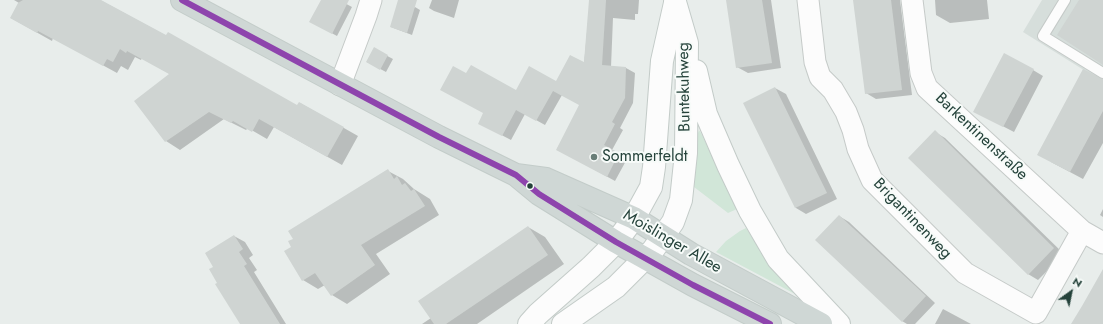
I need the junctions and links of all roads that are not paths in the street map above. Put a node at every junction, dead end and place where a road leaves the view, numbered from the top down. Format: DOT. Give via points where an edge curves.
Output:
graph roads {
  1 [pos="182,0"];
  2 [pos="371,0"];
  3 [pos="808,0"];
  4 [pos="912,0"];
  5 [pos="1065,0"];
  6 [pos="675,1"];
  7 [pos="687,43"];
  8 [pos="1103,74"];
  9 [pos="340,85"];
  10 [pos="516,175"];
  11 [pos="634,218"];
  12 [pos="1082,231"];
  13 [pos="664,237"];
  14 [pos="616,242"];
  15 [pos="1103,243"];
  16 [pos="646,258"];
  17 [pos="529,324"];
  18 [pos="563,324"];
  19 [pos="770,324"];
  20 [pos="821,324"];
  21 [pos="839,324"];
  1 -- 9 [label="main road"];
  2 -- 9 [label="street"];
  3 -- 12 [label="street, Brigantinenweg" via="815,62 820,77 833,90 846,112 858,149 872,180 965,272 1036,313"];
  4 -- 12 [label="street, Barkentinenstraße" via="921,72 927,88"];
  5 -- 8 [label="lane" via="1043,36"];
  6 -- 7 [label="main road, Buntekuhweg"];
  6 -- 11 [label="main road, Buntekuhweg" via="662,61 651,187"];
  7 -- 13 [label="main road, Buntekuhweg" via="686,153 681,200 674,222"];
  7 -- 21 [label="main road" via="706,114 750,211 778,259"];
  9 -- 10 [label="main road" via="439,138"];
  10 -- 11 [label="main road, Moislinger Allee" via="546,179"];
  10 -- 14 [label="main road, Moislinger Allee" via="539,194"];
  11 -- 13 [label="main road, Moislinger Allee"];
  11 -- 14 [label="main road, Buntekuhweg"];
  12 -- 15 [label="street, Barkentinenstraße"];
  13 -- 16 [label="main road, Buntekuhweg"];
  13 -- 20 [label="main road, Moislinger Allee"];
  14 -- 16 [label="main road, Moislinger Allee"];
  14 -- 17 [label="main road, Buntekuhweg"];
  16 -- 18 [label="main road, Buntekuhweg" via="616,287"];
  16 -- 19 [label="main road, Moislinger Allee"];
}
